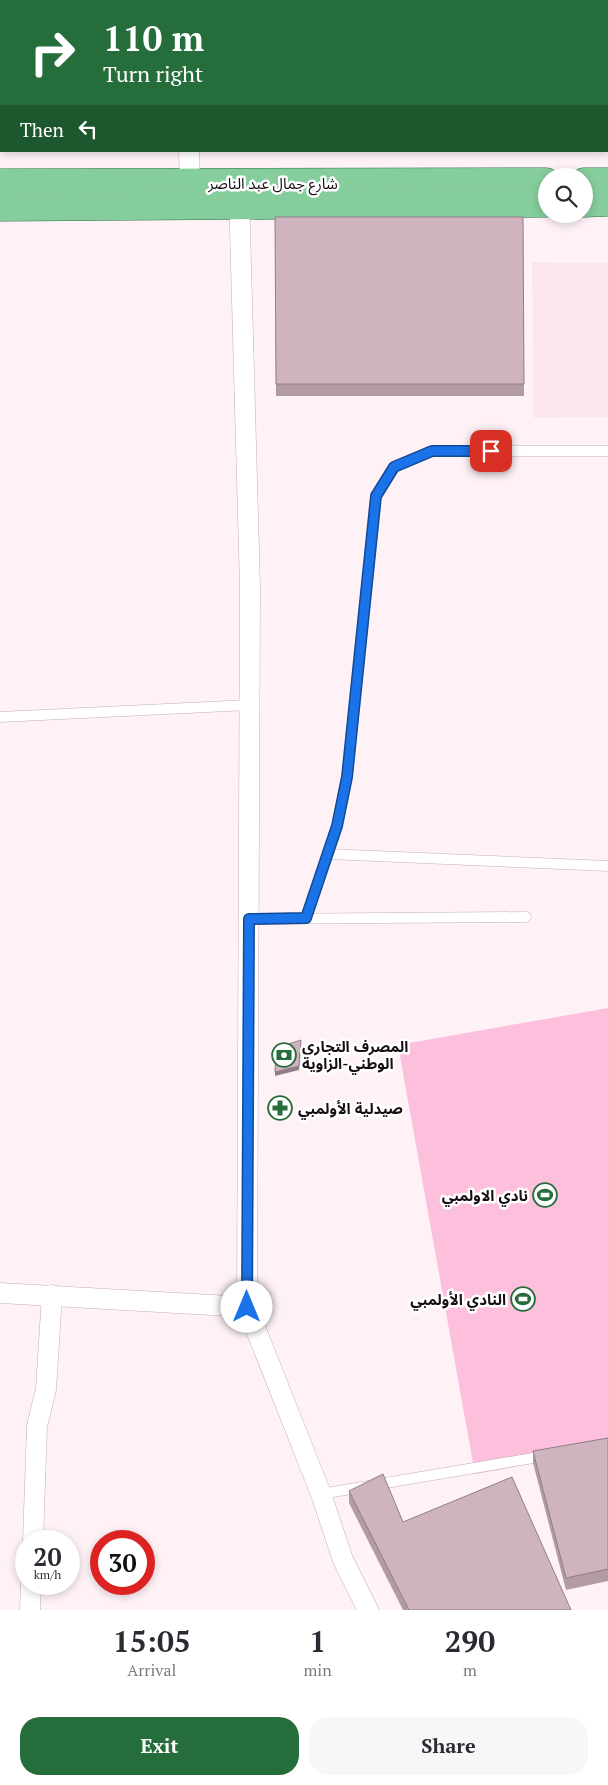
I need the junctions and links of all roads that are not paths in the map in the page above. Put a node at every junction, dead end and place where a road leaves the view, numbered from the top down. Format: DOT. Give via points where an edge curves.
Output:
graph roads {
  1 [pos="189,152"];
  2 [pos="538,182"];
  3 [pos="593,182"];
  4 [pos="608,182"];
  5 [pos="0,183"];
  6 [pos="190,183"];
  7 [pos="239,195"];
  8 [pos="593,202"];
  9 [pos="608,202"];
  10 [pos="538,203"];
  11 [pos="0,207"];
  12 [pos="608,450"];
  13 [pos="249,705"];
  14 [pos="0,717"];
  15 [pos="328,854"];
  16 [pos="608,866"];
  17 [pos="526,917"];
  18 [pos="306,918"];
  19 [pos="249,919"];
  20 [pos="0,1293"];
  21 [pos="52,1295"];
  22 [pos="247,1307"];
  23 [pos="560,1453"];
  24 [pos="321,1494"];
  25 [pos="33,1530"];
  26 [pos="31,1595"];
  27 [pos="30,1610"];
  28 [pos="368,1610"];
  1 -- 6 [label="street"];
  2 -- 7 [label="main road, شارع جمال عبد الناصر"];
  3 -- 4 [label="main road"];
  5 -- 6 [label="main road, شارع جمال عبد الناصر"];
  6 -- 7 [label="main road, شارع جمال عبد الناصر"];
  7 -- 10 [label="main road, شارع جمال عبد الناصر"];
  7 -- 11 [label="main road, شارع جمال عبد الناصر"];
  7 -- 13 [label="street" via="250,587"];
  8 -- 9 [label="main road"];
  12 -- 15 [label="lane" via="432,451 394,467 376,496 347,777"];
  13 -- 14 [label="lane"];
  13 -- 19 [label="street"];
  15 -- 16 [label="lane"];
  15 -- 18 [label="lane"];
  17 -- 18 [label="lane"];
  18 -- 19 [label="lane"];
  19 -- 22 [label="street"];
  20 -- 21 [label="street"];
  21 -- 22 [label="street"];
  21 -- 25 [label="street" via="46,1389 38,1426"];
  22 -- 24 [label="street"];
  23 -- 24 [label="lane"];
  24 -- 28 [label="street" via="343,1560"];
  26 -- 27 [label="street"];
}
